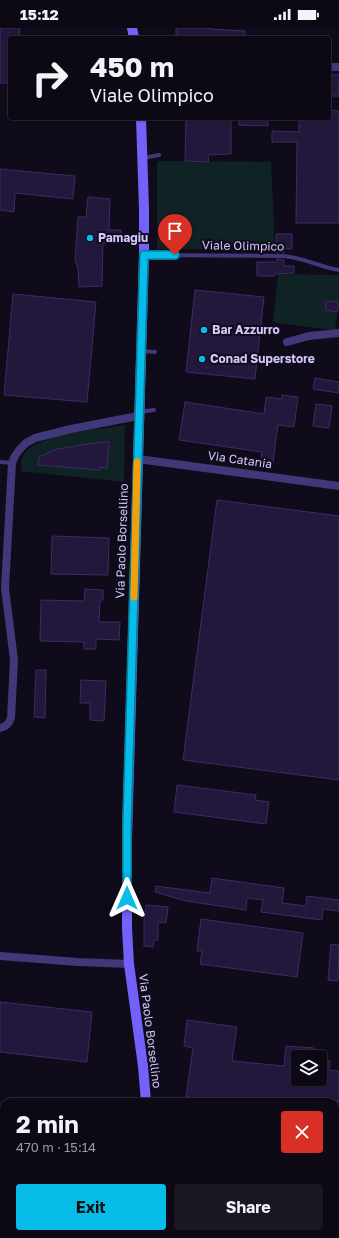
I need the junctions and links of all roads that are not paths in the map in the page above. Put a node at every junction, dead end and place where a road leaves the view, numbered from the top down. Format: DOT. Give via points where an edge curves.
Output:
graph roads {
  1 [pos="141,120"];
  2 [pos="159,155"];
  3 [pos="143,158"];
  4 [pos="144,255"];
  5 [pos="339,270"];
  6 [pos="339,333"];
  7 [pos="287,342"];
  8 [pos="141,350"];
  9 [pos="155,352"];
  10 [pos="154,410"];
  11 [pos="139,414"];
  12 [pos="138,458"];
  13 [pos="0,462"];
  14 [pos="12,463"];
  15 [pos="339,486"];
  16 [pos="0,728"];
  17 [pos="0,956"];
  18 [pos="129,964"];
  19 [pos="146,1098"];
  1 -- 3 [label="main road, Via Paolo Borsellino"];
  2 -- 3 [label="lane"];
  3 -- 4 [label="main road, Via Paolo Borsellino"];
  4 -- 5 [label="lane, Viale Olimpico" via="282,256 301,258"];
  4 -- 8 [label="main road, Via Paolo Borsellino"];
  6 -- 7 [label="street" via="309,336"];
  8 -- 9 [label="lane"];
  8 -- 11 [label="main road, Via Paolo Borsellino"];
  10 -- 11 [label="lane"];
  11 -- 12 [label="main road, Via Paolo Borsellino"];
  11 -- 14 [label="street" via="35,438 20,449"];
  12 -- 15 [label="street, Via Catania"];
  12 -- 18 [label="main road, Via Paolo Borsellino" via="127,839"];
  13 -- 14 [label="lane"];
  14 -- 16 [label="street" via="5,588 14,660 11,718 8,725"];
  17 -- 18 [label="street, Via Paolo Borsellino"];
  18 -- 19 [label="main road, Via Paolo Borsellino"];
}
